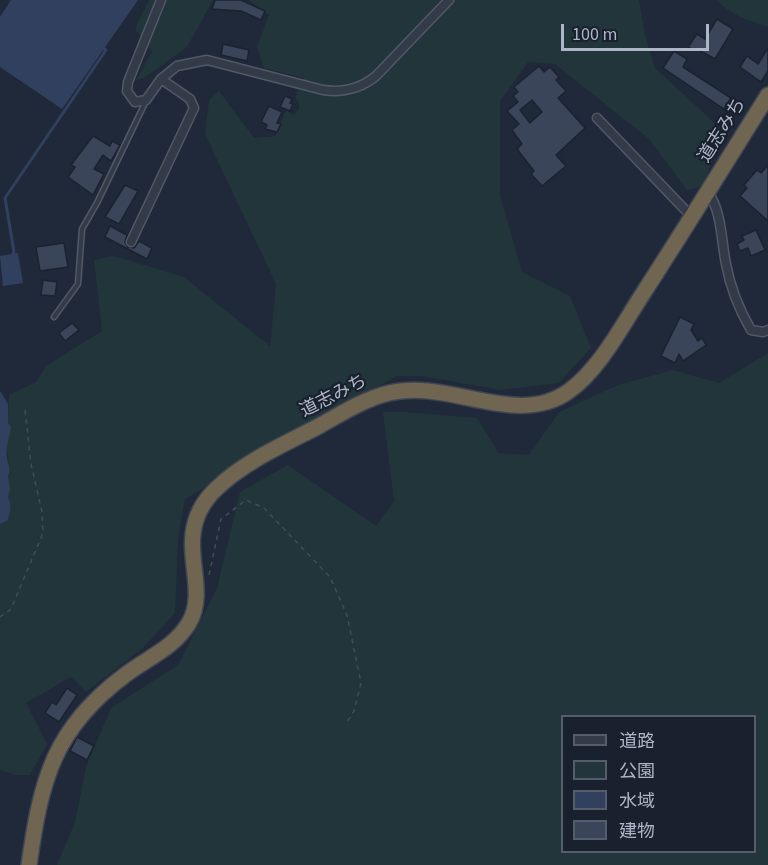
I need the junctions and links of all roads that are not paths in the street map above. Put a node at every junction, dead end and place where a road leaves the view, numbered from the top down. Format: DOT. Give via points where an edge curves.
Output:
graph roads {
  1 [pos="161,0"];
  2 [pos="449,0"];
  3 [pos="161,79"];
  4 [pos="768,95"];
  5 [pos="146,100"];
  6 [pos="597,118"];
  7 [pos="708,192"];
  8 [pos="692,217"];
  9 [pos="131,242"];
  10 [pos="54,317"];
  11 [pos="768,330"];
  12 [pos="29,865"];
  1 -- 5 [label="street" via="127,87 135,102"];
  2 -- 3 [label="street" via="376,76 352,89 323,90 207,60 177,66"];
  3 -- 5 [label="street"];
  3 -- 9 [label="street" via="190,99 194,108"];
  4 -- 7 [label="highway, 道志みち"];
  5 -- 10 [label="lane" via="82,229 78,284"];
  6 -- 8 [label="street"];
  7 -- 8 [label="highway, 道志みち"];
  7 -- 11 [label="street" via="715,202 727,267 745,320 751,330"];
  8 -- 12 [label="highway, 道志みち" via="591,371 566,394 517,406 413,388 385,394 363,402 240,471 211,494 200,511 193,535 193,614 170,645 132,669 96,699 74,724 43,787"];
}
